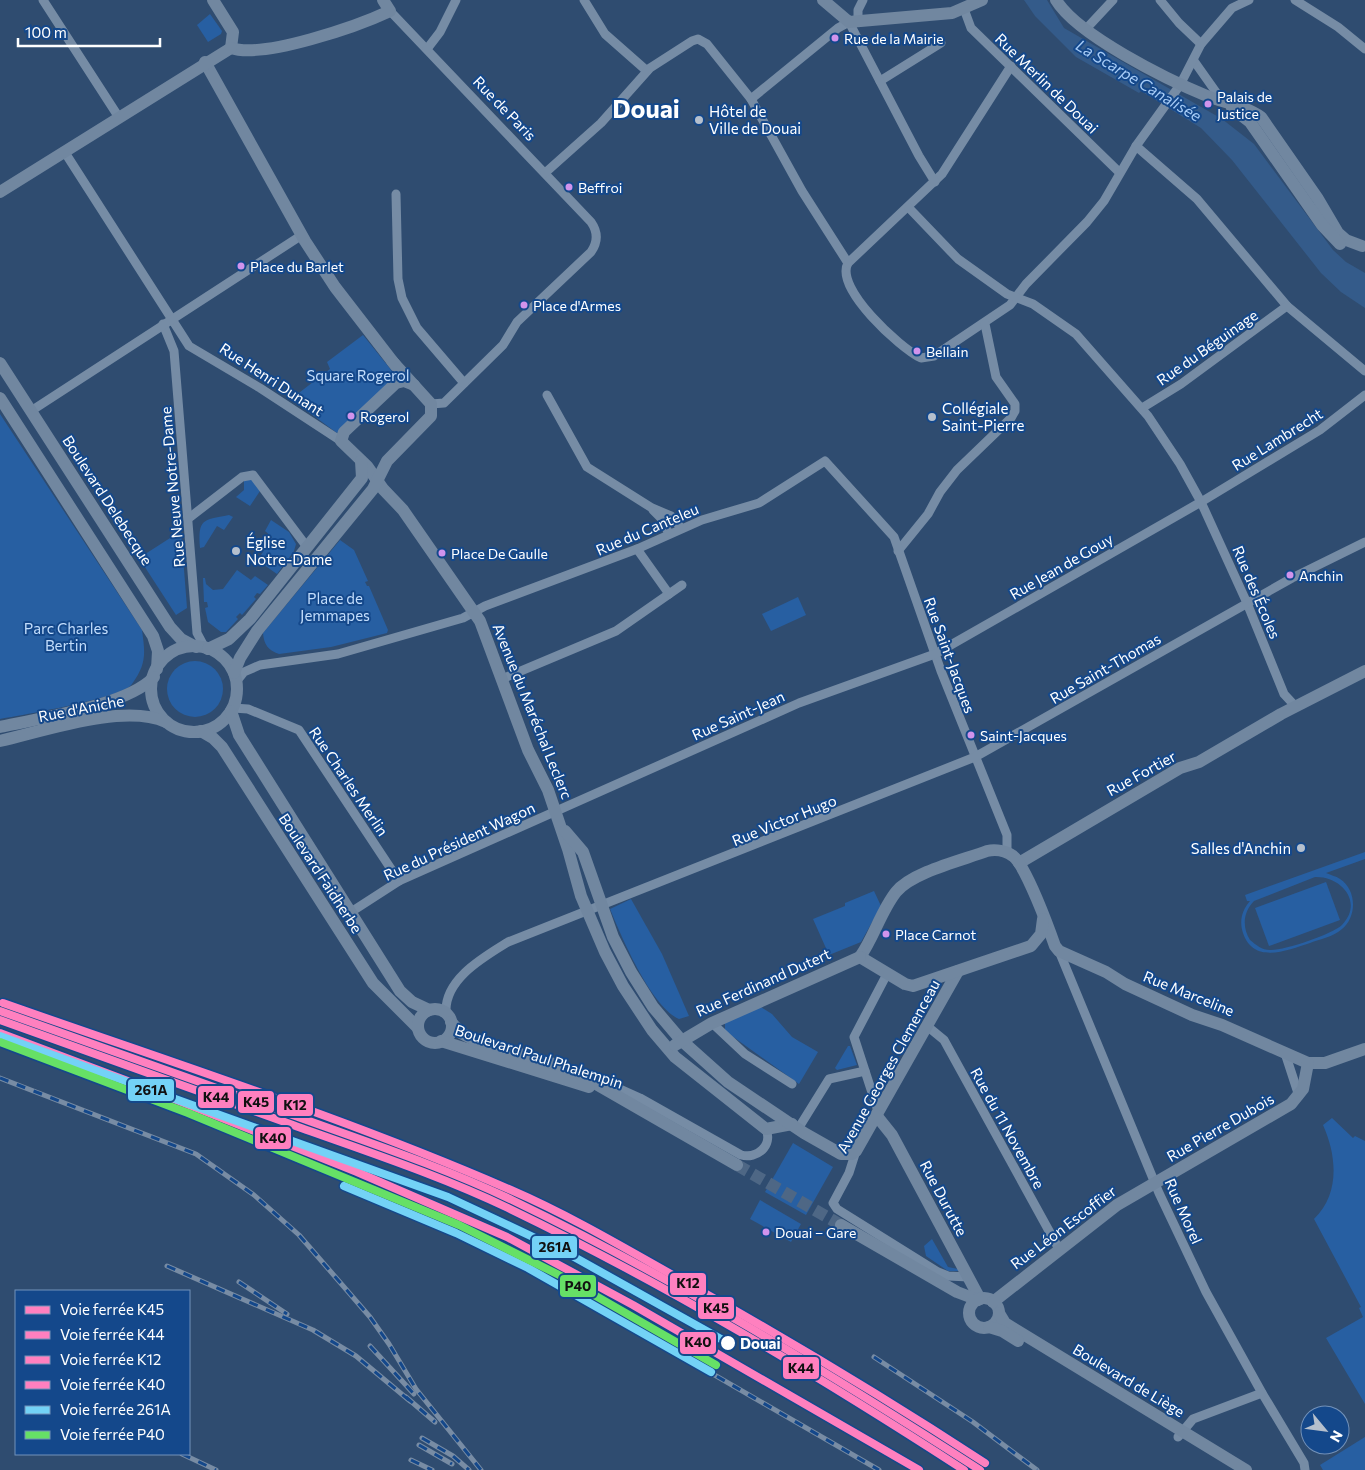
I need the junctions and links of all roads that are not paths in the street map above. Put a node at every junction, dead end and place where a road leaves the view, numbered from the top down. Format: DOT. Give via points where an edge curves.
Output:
graph roads {
  1 [pos="43,0"];
  2 [pos="213,0"];
  3 [pos="456,0"];
  4 [pos="584,0"];
  5 [pos="823,0"];
  6 [pos="982,0"];
  7 [pos="1056,0"];
  8 [pos="1113,0"];
  9 [pos="1160,0"];
  10 [pos="1249,0"];
  11 [pos="1295,0"];
  12 [pos="862,1"];
  13 [pos="1238,2"];
  14 [pos="385,3"];
  15 [pos="964,9"];
  16 [pos="854,22"];
  17 [pos="1085,30"];
  18 [pos="941,44"];
  19 [pos="1201,44"];
  20 [pos="230,48"];
  21 [pos="1365,49"];
  22 [pos="427,50"];
  23 [pos="1194,61"];
  24 [pos="205,62"];
  25 [pos="1011,66"];
  26 [pos="647,71"];
  27 [pos="880,81"];
  28 [pos="1179,87"];
  29 [pos="751,99"];
  30 [pos="1224,102"];
  31 [pos="118,116"];
  32 [pos="1136,146"];
  33 [pos="64,151"];
  34 [pos="1119,172"];
  35 [pos="545,174"];
  36 [pos="935,182"];
  37 [pos="0,192"];
  38 [pos="396,194"];
  39 [pos="909,208"];
  40 [pos="302,235"];
  41 [pos="1363,246"];
  42 [pos="848,263"];
  43 [pos="1017,298"];
  44 [pos="1287,306"];
  45 [pos="172,319"];
  46 [pos="163,324"];
  47 [pos="985,324"];
  48 [pos="392,361"];
  49 [pos="0,363"];
  50 [pos="1365,371"];
  51 [pos="464,383"];
  52 [pos="395,384"];
  53 [pos="414,386"];
  54 [pos="547,395"];
  55 [pos="1365,396"];
  56 [pos="0,398"];
  57 [pos="431,404"];
  58 [pos="1142,408"];
  59 [pos="31,411"];
  60 [pos="341,441"];
  61 [pos="396,451"];
  62 [pos="825,461"];
  63 [pos="362,467"];
  64 [pos="377,482"];
  65 [pos="1201,502"];
  66 [pos="652,508"];
  67 [pos="402,510"];
  68 [pos="189,518"];
  69 [pos="682,528"];
  70 [pos="669,534"];
  71 [pos="1365,542"];
  72 [pos="307,547"];
  73 [pos="637,550"];
  74 [pos="898,551"];
  75 [pos="682,585"];
  76 [pos="669,594"];
  77 [pos="1247,602"];
  78 [pos="475,613"];
  79 [pos="203,648"];
  80 [pos="934,654"];
  81 [pos="1365,671"];
  82 [pos="155,673"];
  83 [pos="235,678"];
  84 [pos="502,679"];
  85 [pos="1284,694"];
  86 [pos="1296,707"];
  87 [pos="232,710"];
  88 [pos="1281,714"];
  89 [pos="167,722"];
  90 [pos="0,727"];
  91 [pos="201,731"];
  92 [pos="0,742"];
  93 [pos="975,757"];
  94 [pos="557,816"];
  95 [pos="1007,853"];
  96 [pos="1019,863"];
  97 [pos="399,881"];
  98 [pos="601,905"];
  99 [pos="586,910"];
  100 [pos="350,912"];
  101 [pos="1043,919"];
  102 [pos="1059,951"];
  103 [pos="860,957"];
  104 [pos="958,971"];
  105 [pos="888,974"];
  106 [pos="429,1010"];
  107 [pos="449,1018"];
  108 [pos="712,1023"];
  109 [pos="927,1026"];
  110 [pos="418,1028"];
  111 [pos="682,1040"];
  112 [pos="441,1041"];
  113 [pos="1365,1049"];
  114 [pos="669,1051"];
  115 [pos="1285,1053"];
  116 [pos="1308,1063"];
  117 [pos="566,1069"];
  118 [pos="865,1071"];
  119 [pos="792,1084"];
  120 [pos="1299,1096"];
  121 [pos="627,1102"];
  122 [pos="877,1113"];
  123 [pos="795,1127"];
  124 [pos="766,1129"];
  125 [pos="856,1151"];
  126 [pos="737,1165"];
  127 [pos="1156,1183"];
  128 [pos="841,1225"];
  129 [pos="1059,1249"];
  130 [pos="907,1265"];
  131 [pos="969,1277"];
  132 [pos="979,1299"];
  133 [pos="996,1307"];
  134 [pos="969,1312"];
  135 [pos="989,1327"];
  136 [pos="1262,1393"];
  137 [pos="1180,1434"];
  138 [pos="1232,1470"];
  139 [pos="1246,1470"];
  140 [pos="1305,1470"];
  1 -- 31 [label="street"];
  2 -- 20 [label="street" via="233,32"];
  3 -- 22 [label="street"];
  4 -- 26 [label="street" via="606,34"];
  5 -- 16 [label="street"];
  6 -- 15 [label="street"];
  7 -- 17 [label="street"];
  8 -- 17 [label="street"];
  9 -- 19 [label="street"];
  10 -- 13 [label="street"];
  11 -- 21 [label="street" via="1338,27"];
  12 -- 16 [label="street"];
  13 -- 19 [label="street"];
  14 -- 20 [label="street" via="308,39 253,51"];
  14 -- 22 [label="street, Rue de Paris"];
  15 -- 16 [label="street"];
  15 -- 25 [label="street, Rue Merlin de Douai" via="971,28"];
  16 -- 27 [label="street"];
  16 -- 29 [label="street" via="838,28"];
  17 -- 28 [label="street"];
  18 -- 27 [label="street"];
  19 -- 23 [label="street"];
  20 -- 24 [label="street"];
  22 -- 35 [label="street, Rue de Paris"];
  23 -- 28 [label="street"];
  23 -- 30 [label="street"];
  24 -- 31 [label="street"];
  24 -- 40 [label="street"];
  25 -- 34 [label="street, Rue Merlin de Douai"];
  25 -- 36 [label="street"];
  26 -- 29 [label="street" via="698,39 706,44"];
  26 -- 35 [label="street" via="601,122"];
  27 -- 36 [label="street"];
  28 -- 30 [label="street"];
  28 -- 32 [label="street"];
  29 -- 42 [label="street" via="796,181"];
  30 -- 41 [label="street" via="1250,122 1334,239 1347,246"];
  31 -- 33 [label="street"];
  32 -- 34 [label="street"];
  32 -- 44 [label="street" via="1197,198"];
  33 -- 37 [label="street"];
  33 -- 45 [label="street"];
  34 -- 43 [label="street" via="1099,208 1026,284"];
  35 -- 51 [label="street, Rue de Paris" via="593,224 596,241 587,255 515,325 503,345"];
  36 -- 39 [label="street"];
  38 -- 51 [label="street" via="398,285 411,320"];
  39 -- 42 [label="street"];
  39 -- 43 [label="street, Rue des Écoles" via="953,255"];
  40 -- 45 [label="street"];
  40 -- 48 [label="street" via="330,279"];
  42 -- 47 [label="street" via="844,273 850,287 877,322 921,358 934,356"];
  43 -- 47 [label="street"];
  43 -- 58 [label="street, Rue des Écoles" via="1033,304 1076,334"];
  44 -- 50 [label="street"];
  44 -- 58 [label="street, Rue du Béguinage" via="1181,384"];
  45 -- 46 [label="street"];
  45 -- 60 [label="street, Rue Henri Dunant" via="189,346"];
  46 -- 59 [label="street"];
  46 -- 68 [label="street, Rue Neuve Notre-Dame" via="174,351"];
  47 -- 74 [label="street" via="996,377 1014,400 1015,411 956,470 928,514"];
  48 -- 52 [label="street" via="399,375"];
  48 -- 53 [label="street"];
  49 -- 59 [label="street, Boulevard Delebecque"];
  51 -- 57 [label="street" via="444,403"];
  52 -- 53 [label="street" via="404,381"];
  52 -- 60 [label="street" via="344,432"];
  53 -- 57 [label="street"];
  54 -- 66 [label="street" via="584,464"];
  55 -- 65 [label="street, Rue Lambrecht" via="1320,430"];
  56 -- 82 [label="street" via="151,632 158,648"];
  57 -- 61 [label="street" via="428,421"];
  58 -- 65 [label="street, Rue des Écoles"];
  59 -- 79 [label="street, Boulevard Delebecque" via="170,627 181,639"];
  60 -- 63 [label="street, Rue Henri Dunant"];
  61 -- 64 [label="street" via="384,465"];
  61 -- 67 [label="street" via="388,480"];
  62 -- 69 [label="street, Rue du Canteleu" via="759,503"];
  62 -- 74 [label="street, Rue Saint-Jacques" via="892,534"];
  63 -- 64 [label="street, Rue Henri Dunant"];
  63 -- 72 [label="street" via="360,480"];
  64 -- 67 [label="street, Rue Henri Dunant"];
  64 -- 83 [label="street" via="257,631 240,658"];
  65 -- 77 [label="street, Rue des Écoles"];
  65 -- 80 [label="street, Rue Jean de Gouy"];
  66 -- 69 [label="street" via="671,516"];
  66 -- 70 [label="street"];
  67 -- 78 [label="street, Avenue du Maréchal Leclerc"];
  68 -- 72 [label="street" via="242,477 253,475"];
  68 -- 79 [label="street, Rue Neuve Notre-Dame" via="197,632"];
  69 -- 70 [label="street, Rue du Canteleu"];
  70 -- 73 [label="street, Rue du Canteleu"];
  71 -- 77 [label="street, Rue Saint-Thomas"];
  72 -- 79 [label="street" via="243,626 226,642"];
  73 -- 76 [label="street"];
  73 -- 78 [label="street, Rue du Canteleu" via="485,606"];
  74 -- 80 [label="street, Rue Saint-Jacques"];
  75 -- 76 [label="street"];
  76 -- 84 [label="street" via="610,634"];
  77 -- 85 [label="street, Rue des Écoles"];
  77 -- 93 [label="street, Rue Saint-Thomas"];
  78 -- 83 [label="street, Rue du Canteleu" via="330,656 260,665"];
  78 -- 84 [label="street, Avenue du Maréchal Leclerc"];
  79 -- 82 [label="street" via="183,648 172,653"];
  79 -- 83 [label="street" via="224,659"];
  80 -- 93 [label="street, Rue Saint-Jacques"];
  80 -- 94 [label="street, Rue Saint-Jean" via="799,703"];
  81 -- 86 [label="street, Rue Fortier"];
  82 -- 89 [label="street" via="154,703"];
  82 -- 90 [label="street, Rue d'Aniche" via="142,688 122,698"];
  83 -- 87 [label="street" via="236,697"];
  84 -- 94 [label="street, Avenue du Maréchal Leclerc"];
  85 -- 86 [label="street, Rue des Écoles"];
  85 -- 88 [label="street"];
  86 -- 88 [label="street, Rue Fortier"];
  87 -- 91 [label="street" via="217,725"];
  87 -- 97 [label="street, Rue Charles Merlin" via="248,709 299,730"];
  87 -- 100 [label="street, Boulevard Faidherbe" via="237,730"];
  88 -- 96 [label="street, Rue Fortier" via="1199,762 1180,768"];
  89 -- 91 [label="street" via="182,730"];
  89 -- 92 [label="street, Rue d'Aniche" via="118,715"];
  91 -- 110 [label="street, Boulevard Faidherbe" via="222,747 373,982"];
  93 -- 95 [label="street, Rue Saint-Jacques" via="1008,840"];
  93 -- 98 [label="street, Rue Victor Hugo"];
  94 -- 97 [label="street, Rue du Président Wagon"];
  94 -- 98 [label="street, Avenue du Maréchal Leclerc" via="583,852"];
  94 -- 99 [label="street, Avenue du Maréchal Leclerc"];
  95 -- 96 [label="street"];
  95 -- 103 [label="street" via="987,851 903,886 893,897"];
  96 -- 101 [label="street"];
  97 -- 100 [label="street, Rue du Président Wagon"];
  98 -- 99 [label="street, Rue Victor Hugo"];
  98 -- 111 [label="street, Avenue du Maréchal Leclerc" via="616,944 637,982"];
  99 -- 107 [label="street, Rue Victor Hugo" via="508,942 466,972 450,992"];
  99 -- 114 [label="street, Avenue du Maréchal Leclerc" via="618,978"];
  100 -- 106 [label="street, Boulevard Faidherbe" via="402,994"];
  101 -- 102 [label="street"];
  101 -- 104 [label="street" via="1042,931 1034,944"];
  102 -- 115 [label="street, Rue Marceline" via="1125,984"];
  102 -- 127 [label="street, Rue Morel"];
  103 -- 105 [label="street"];
  103 -- 108 [label="street, Rue Ferdinand Dutert"];
  104 -- 105 [label="street" via="913,986"];
  104 -- 109 [label="street, Avenue Georges Clemenceau"];
  105 -- 118 [label="street, Rue Durutte" via="855,1034"];
  106 -- 107 [label="street" via="439,1009"];
  106 -- 110 [label="street" via="421,1016"];
  107 -- 112 [label="street" via="451,1032"];
  107 -- 117 [label="street, Boulevard Paul Phalempin" via="460,1033 476,1041"];
  108 -- 111 [label="street, Rue Ferdinand Dutert"];
  108 -- 119 [label="street" via="745,1054"];
  109 -- 122 [label="street, Avenue Georges Clemenceau"];
  109 -- 129 [label="street, Rue du 11 Novembre" via="944,1040"];
  110 -- 112 [label="street" via="426,1040"];
  111 -- 114 [label="street"];
  111 -- 123 [label="street, Avenue du Maréchal Leclerc" via="728,1082"];
  112 -- 121 [label="street, Boulevard Paul Phalempin" via="561,1077"];
  113 -- 116 [label="street" via="1326,1063"];
  114 -- 124 [label="street, Avenue du Maréchal Leclerc"];
  115 -- 116 [label="street, Rue Marceline"];
  115 -- 120 [label="street"];
  116 -- 120 [label="street"];
  117 -- 121 [label="street, Boulevard Paul Phalempin"];
  117 -- 124 [label="street, Boulevard Paul Phalempin" via="626,1091 741,1155 752,1156 762,1150 767,1141"];
  118 -- 122 [label="street, Rue Durutte"];
  118 -- 123 [label="street" via="829,1079"];
  120 -- 127 [label="street, Rue Pierre Dubois" via="1291,1104"];
  121 -- 126 [label="street, Boulevard Paul Phalempin"];
  122 -- 125 [label="street, Avenue Georges Clemenceau"];
  122 -- 131 [label="street, Rue Durutte"];
  123 -- 124 [label="street"];
  123 -- 125 [label="street, Avenue du Maréchal Leclerc" via="843,1155"];
  125 -- 131 [label="street, Avenue Georges Clemenceau" via="832,1203 843,1215 938,1272"];
  127 -- 129 [label="street, Rue Léon Escoffier" via="1103,1214"];
  127 -- 136 [label="street, Rue Morel" via="1206,1292"];
  128 -- 130 [label="street"];
  129 -- 133 [label="street, Rue Léon Escoffier"];
  130 -- 132 [label="street" via="957,1292"];
  130 -- 134 [label="street"];
  131 -- 132 [label="street, Rue Durutte"];
  132 -- 133 [label="street"];
  132 -- 134 [label="street"];
  133 -- 135 [label="street" via="995,1322"];
  133 -- 137 [label="street, Boulevard de Liège" via="1003,1320 1013,1328"];
  134 -- 135 [label="street" via="975,1325"];
  135 -- 137 [label="street, Boulevard de Liège" via="1005,1333"];
  136 -- 137 [label="street" via="1193,1419"];
  136 -- 140 [label="street, Rue Morel" via="1304,1462"];
  137 -- 138 [label="street, Boulevard de Liège"];
  137 -- 139 [label="street, Boulevard de Liège"];
}
